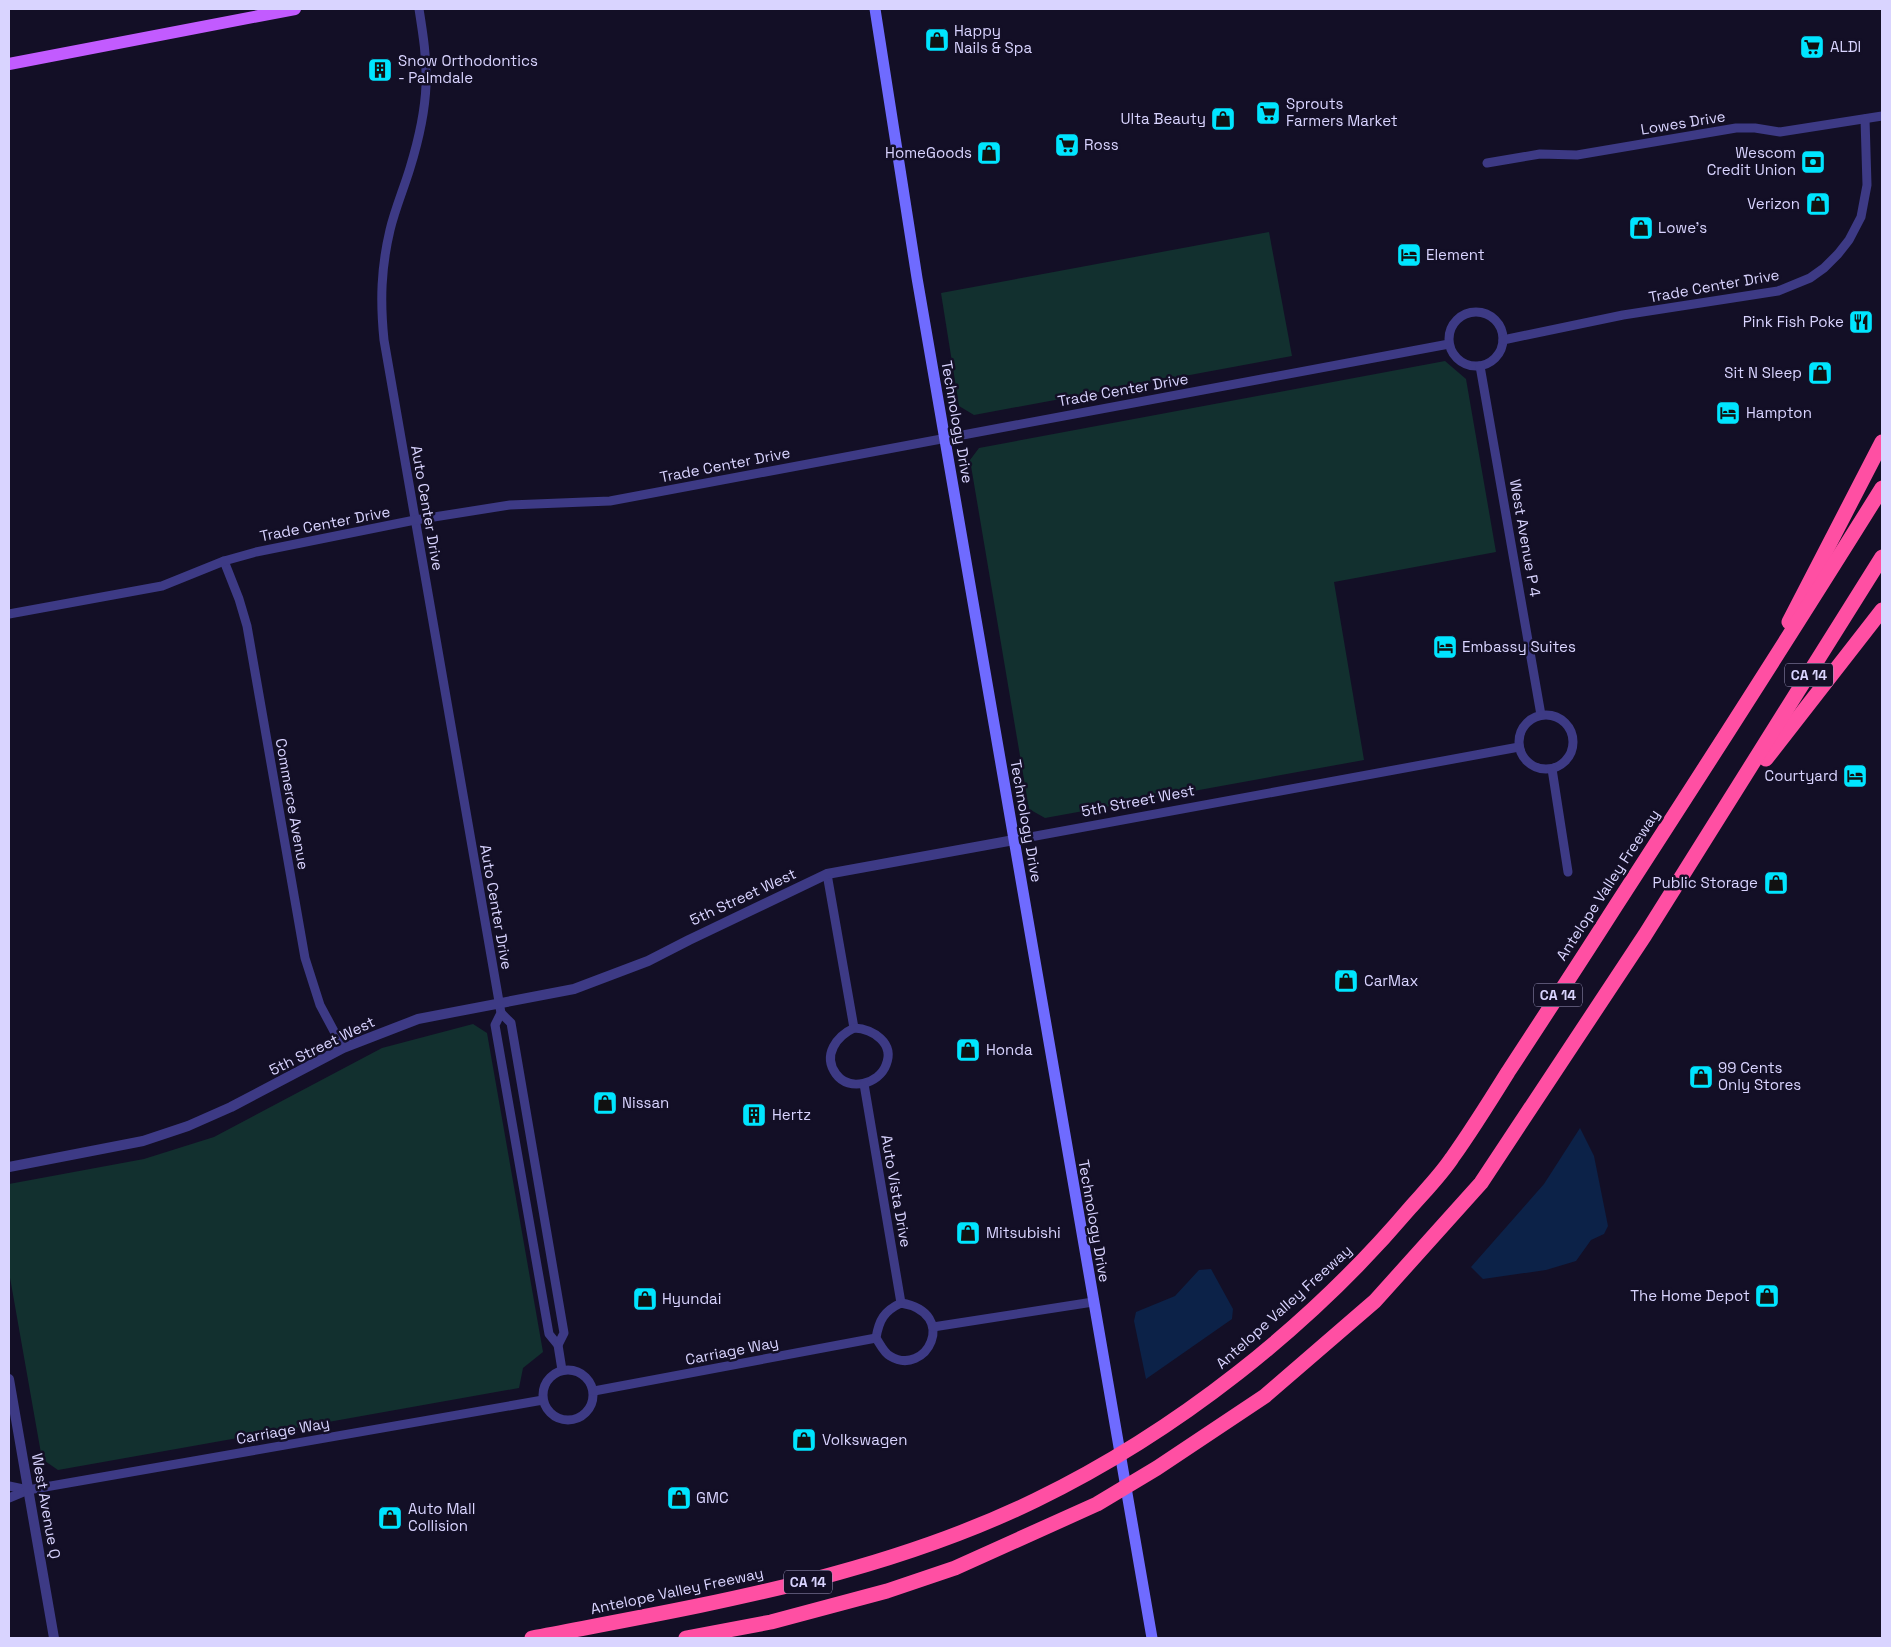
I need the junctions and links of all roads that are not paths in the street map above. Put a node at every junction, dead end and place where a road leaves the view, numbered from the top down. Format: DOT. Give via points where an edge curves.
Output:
graph roads {
  1 [pos="295,9"];
  2 [pos="419,9"];
  3 [pos="875,9"];
  4 [pos="9,64"];
  5 [pos="1882,116"];
  6 [pos="1865,119"];
  7 [pos="1487,163"];
  8 [pos="1503,340"];
  9 [pos="1449,344"];
  10 [pos="1480,366"];
  11 [pos="944,438"];
  12 [pos="1882,442"];
  13 [pos="1882,488"];
  14 [pos="415,520"];
  15 [pos="1882,557"];
  16 [pos="224,560"];
  17 [pos="1882,610"];
  18 [pos="9,614"];
  19 [pos="1762,680"];
  20 [pos="1541,715"];
  21 [pos="1519,747"];
  22 [pos="1552,769"];
  23 [pos="1735,794"];
  24 [pos="1014,840"];
  25 [pos="1568,872"];
  26 [pos="827,874"];
  27 [pos="499,1002"];
  28 [pos="501,1013"];
  29 [pos="854,1028"];
  30 [pos="343,1048"];
  31 [pos="864,1084"];
  32 [pos="9,1167"];
  33 [pos="1093,1302"];
  34 [pos="901,1303"];
  35 [pos="933,1327"];
  36 [pos="876,1338"];
  37 [pos="558,1345"];
  38 [pos="562,1370"];
  39 [pos="9,1379"];
  40 [pos="594,1391"];
  41 [pos="543,1400"];
  42 [pos="9,1486"];
  43 [pos="28,1490"];
  44 [pos="9,1498"];
  45 [pos="54,1638"];
  46 [pos="532,1638"];
  47 [pos="686,1638"];
  48 [pos="1152,1638"];
  1 -- 4 [label="main road"];
  2 -- 14 [label="street, Auto Center Drive" via="426,85 421,124 390,228 380,303"];
  3 -- 11 [label="main road, Technology Drive"];
  5 -- 6 [label="street, Lowes Drive"];
  6 -- 7 [label="street, Lowes Drive" via="1780,132 1736,128 1577,155 1540,154"];
  6 -- 8 [label="street, Trade Center Drive" via="1868,177 1861,217 1841,250 1810,278 1778,291 1623,315"];
  8 -- 9 [label="street" via="1498,323 1491,316 1476,312 1458,318 1452,326"];
  8 -- 10 [label="street" via="1502,349 1496,357"];
  9 -- 10 [label="street" via="1459,360 1467,365"];
  9 -- 11 [label="street, Trade Center Drive"];
  10 -- 20 [label="street, West Avenue P 4"];
  11 -- 14 [label="street, Trade Center Drive" via="610,501 510,505"];
  11 -- 24 [label="main road, Technology Drive"];
  12 -- 19 [label="highway" via="1797,605"];
  13 -- 19 [label="highway, Antelope Valley Freeway / CA 14"];
  14 -- 16 [label="street, Trade Center Drive"];
  14 -- 27 [label="street, Auto Center Drive"];
  15 -- 23 [label="highway, CA 14"];
  16 -- 18 [label="street, Trade Center Drive" via="162,586"];
  16 -- 30 [label="street, Commerce Avenue" via="248,626 305,958 320,1005"];
  17 -- 23 [label="highway" via="1759,768"];
  19 -- 46 [label="highway, Antelope Valley Freeway / CA 14" via="1450,1161 1378,1246 1311,1311 1220,1388 1153,1433 1033,1502 893,1557 805,1582"];
  20 -- 21 [label="street" via="1522,729"];
  20 -- 22 [label="street" via="1566,723 1574,740 1568,759"];
  21 -- 22 [label="street" via="1527,762 1544,770"];
  21 -- 24 [label="street, 5th Street West"];
  22 -- 25 [label="street"];
  23 -- 47 [label="highway, CA 14" via="1481,1183 1375,1302 1265,1396 1097,1504 955,1568 887,1591 770,1622"];
  24 -- 26 [label="street, 5th Street West"];
  24 -- 33 [label="main road, Technology Drive"];
  26 -- 27 [label="street, 5th Street West" via="648,961 574,989"];
  26 -- 29 [label="street"];
  27 -- 28 [label="street, Auto Center Drive"];
  27 -- 30 [label="street, 5th Street West" via="418,1019"];
  28 -- 37 [label="street, Auto Center Drive" via="495,1025 548,1334"];
  28 -- 37 [label="street, Auto Center Drive" via="512,1023 537,1168 564,1333"];
  29 -- 31 [label="street" via="875,1033 887,1051 887,1063 882,1073"];
  29 -- 31 [label="street" via="842,1034 832,1047 831,1061 836,1074 843,1080"];
  30 -- 32 [label="street, 5th Street West" via="231,1108 188,1126 143,1141"];
  31 -- 34 [label="street, Auto Vista Drive"];
  33 -- 35 [label="street"];
  33 -- 48 [label="main road, Technology Drive"];
  34 -- 35 [label="street" via="913,1305 926,1313"];
  34 -- 36 [label="street" via="883,1315"];
  35 -- 36 [label="street" via="932,1343 924,1353 910,1360 889,1356"];
  36 -- 40 [label="street, Carriage Way"];
  37 -- 38 [label="street, Auto Center Drive"];
  38 -- 40 [label="street" via="584,1375"];
  38 -- 41 [label="street" via="549,1378"];
  39 -- 43 [label="street, West Avenue Q"];
  40 -- 41 [label="street" via="588,1410 576,1419 554,1416"];
  41 -- 43 [label="street, Carriage Way"];
  42 -- 43 [label="street"];
  43 -- 44 [label="street"];
  43 -- 45 [label="street, West Avenue Q"];
}
